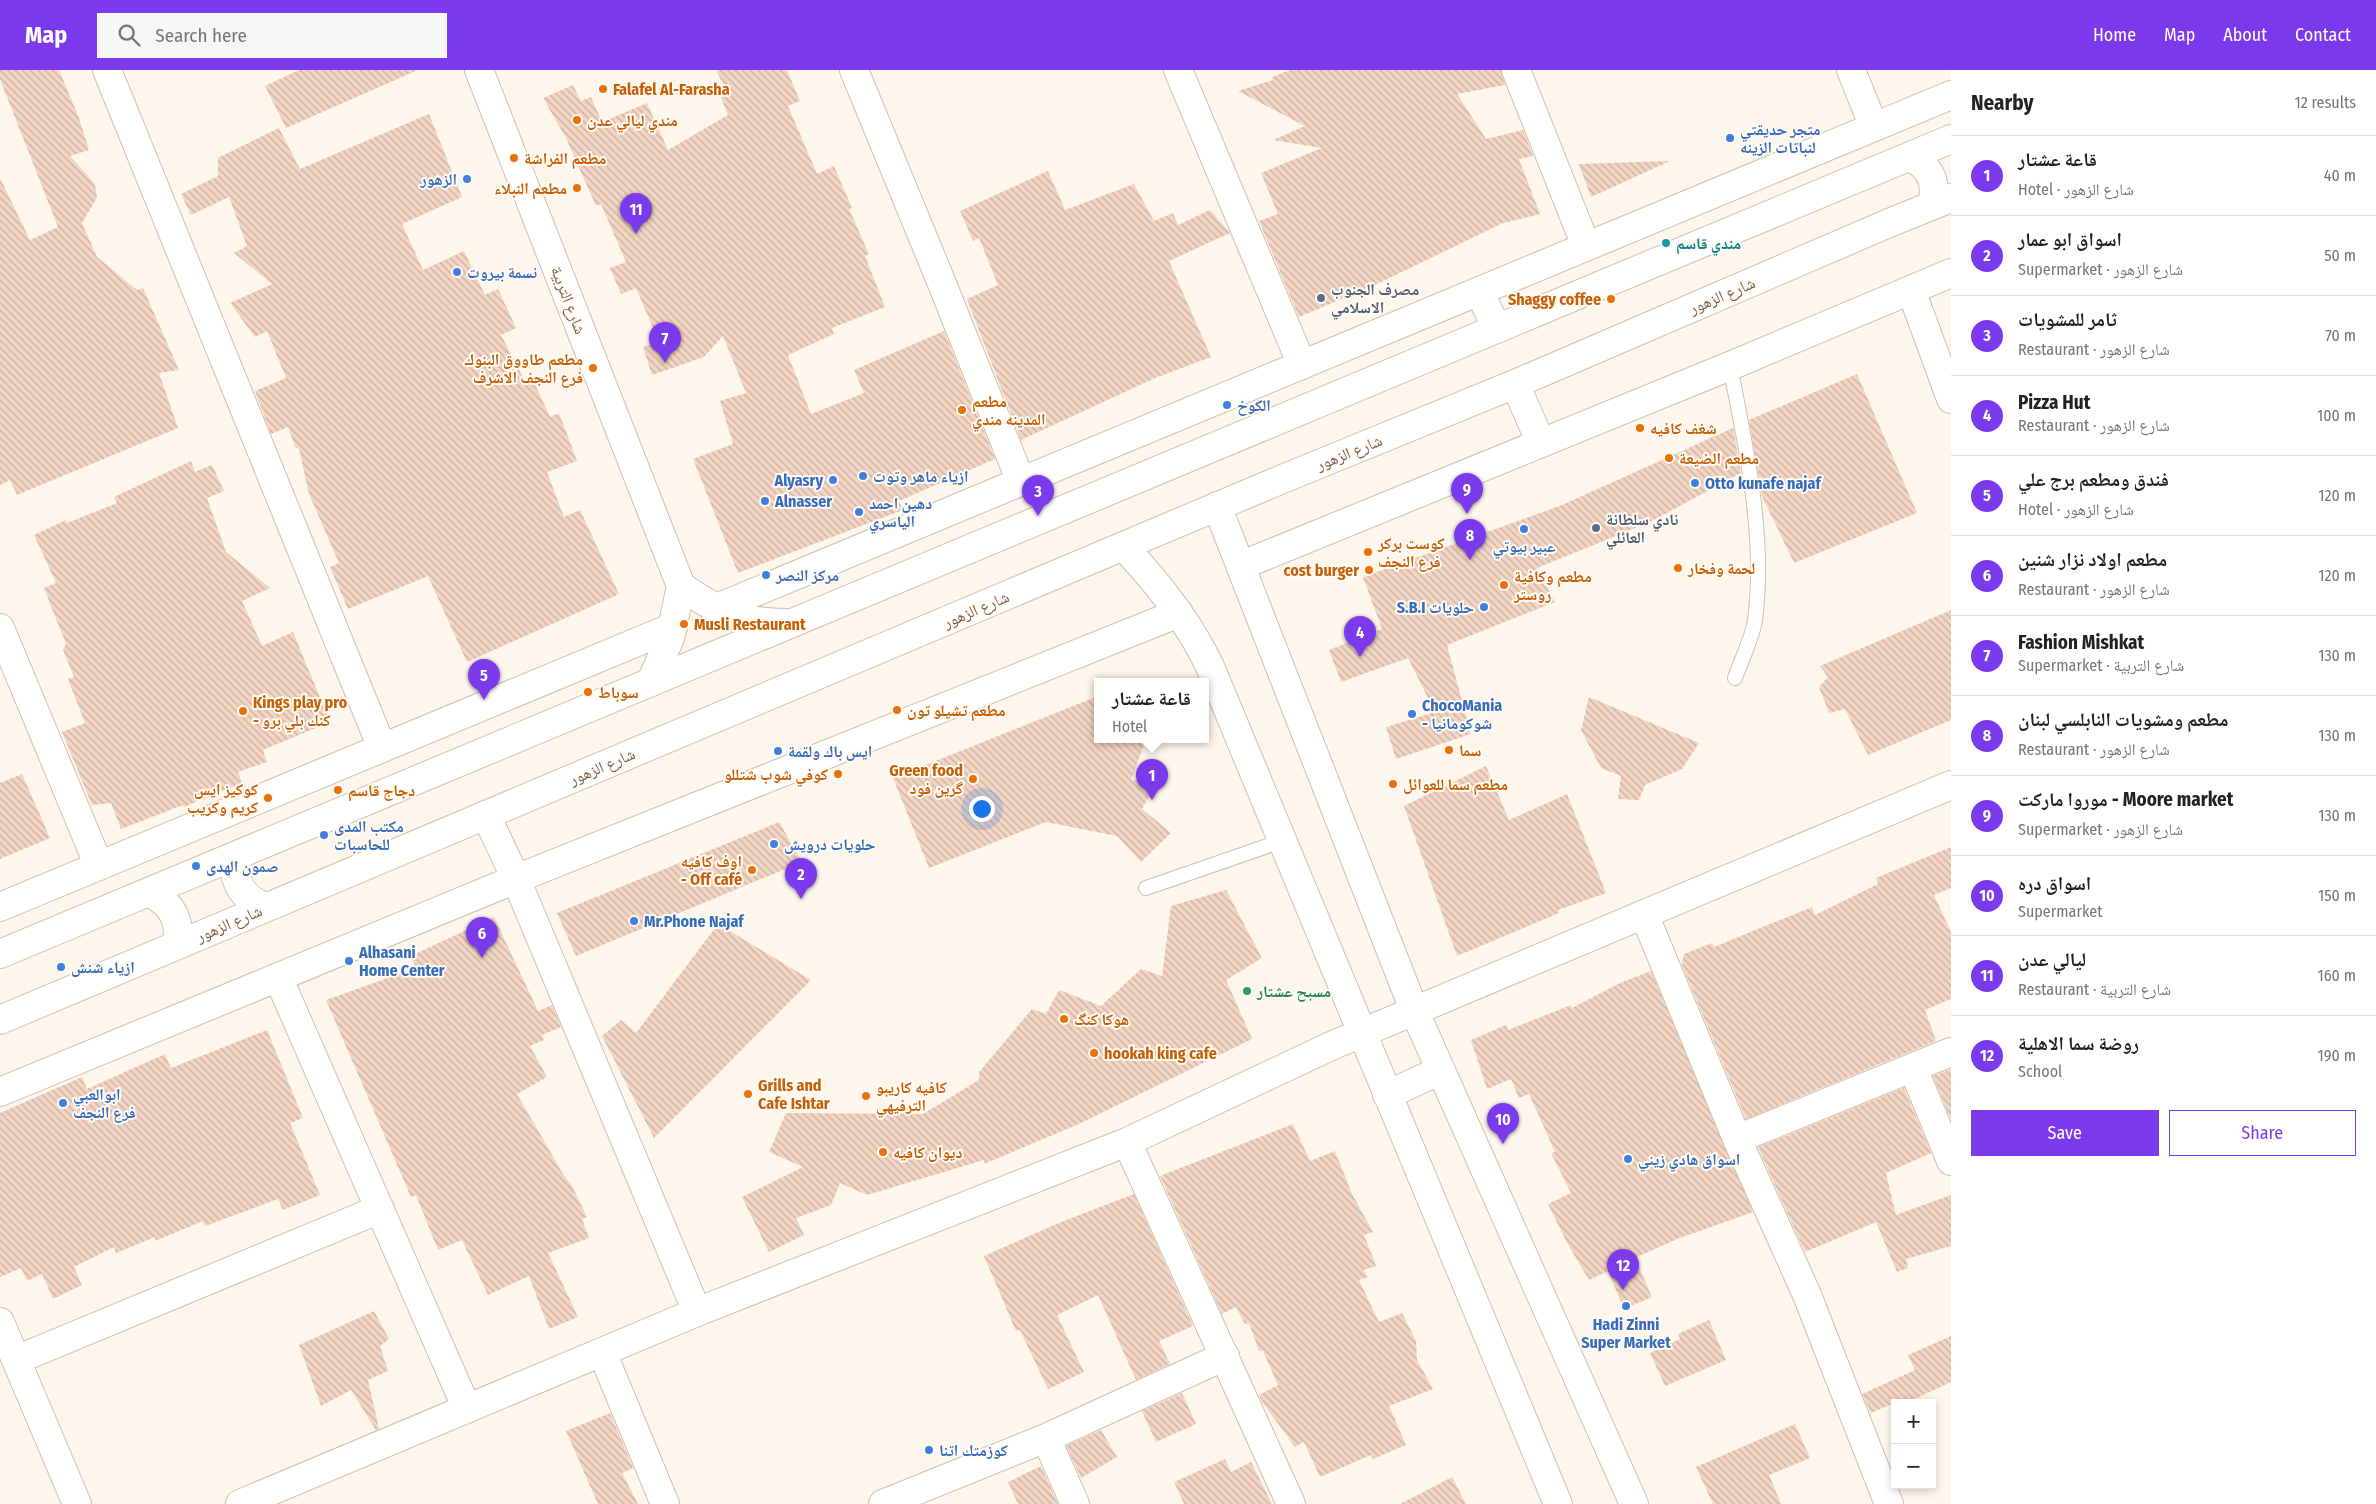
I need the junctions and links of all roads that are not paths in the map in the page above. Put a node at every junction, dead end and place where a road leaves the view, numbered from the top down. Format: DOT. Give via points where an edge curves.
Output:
graph roads {
  1 [pos="107,70"];
  2 [pos="479,70"];
  3 [pos="854,70"];
  4 [pos="1178,70"];
  5 [pos="1516,70"];
  6 [pos="1851,70"];
  7 [pos="1951,94"];
  8 [pos="1874,127"];
  9 [pos="1951,139"];
  10 [pos="1910,156"];
  11 [pos="1942,202"];
  12 [pos="1586,246"];
  13 [pos="1951,274"];
  14 [pos="1911,290"];
  15 [pos="1479,291"];
  16 [pos="1497,329"];
  17 [pos="1302,365"];
  18 [pos="1730,366"];
  19 [pos="1515,384"];
  20 [pos="1951,399"];
  21 [pos="1541,443"];
  22 [pos="1021,482"];
  23 [pos="1217,506"];
  24 [pos="1124,547"];
  25 [pos="1240,566"];
  26 [pos="681,586"];
  27 [pos="717,608"];
  28 [pos="1179,613"];
  29 [pos="791,622"];
  30 [pos="673,627"];
  31 [pos="0,628"];
  32 [pos="1735,678"];
  33 [pos="651,682"];
  34 [pos="382,748"];
  35 [pos="1951,785"];
  36 [pos="486,815"];
  37 [pos="1282,841"];
  38 [pos="235,857"];
  39 [pos="98,866"];
  40 [pos="516,880"];
  41 [pos="1146,888"];
  42 [pos="148,893"];
  43 [pos="0,907"];
  44 [pos="266,907"];
  45 [pos="1644,914"];
  46 [pos="177,945"];
  47 [pos="0,954"];
  48 [pos="278,977"];
  49 [pos="1414,1010"];
  50 [pos="0,1020"];
  51 [pos="1361,1033"];
  52 [pos="1951,1052"];
  53 [pos="1913,1068"];
  54 [pos="1441,1070"];
  55 [pos="0,1092"];
  56 [pos="1387,1095"];
  57 [pos="1736,1139"];
  58 [pos="1127,1142"];
  59 [pos="1951,1161"];
  60 [pos="380,1209"];
  61 [pos="697,1312"];
  62 [pos="0,1322"];
  63 [pos="602,1352"];
  64 [pos="1225,1356"];
  65 [pos="16,1360"];
  66 [pos="467,1409"];
  67 [pos="1046,1438"];
  68 [pos="77,1504"];
  69 [pos="240,1504"];
  70 [pos="665,1504"];
  71 [pos="883,1504"];
  72 [pos="1076,1504"];
  73 [pos="1291,1504"];
  74 [pos="1558,1504"];
  75 [pos="1634,1504"];
  76 [pos="1889,1504"];
  1 -- 34 [label="street"];
  2 -- 26 [label="street, شارع التربية"];
  3 -- 22 [label="street"];
  4 -- 17 [label="street"];
  5 -- 12 [label="street"];
  6 -- 8 [label="street"];
  7 -- 8 [label="street"];
  8 -- 12 [label="street"];
  9 -- 10 [label="street"];
  10 -- 11 [label="street" via="1932,176 1935,196"];
  10 -- 16 [label="street"];
  11 -- 19 [label="street, شارع الزهور"];
  12 -- 15 [label="street"];
  13 -- 14 [label="street"];
  14 -- 18 [label="street"];
  14 -- 20 [label="street"];
  15 -- 16 [label="street"];
  15 -- 17 [label="street"];
  16 -- 29 [label="street"];
  17 -- 22 [label="street"];
  18 -- 21 [label="street"];
  18 -- 32 [label="lane" via="1750,467 1759,570 1755,622"];
  19 -- 21 [label="street"];
  19 -- 23 [label="street, شارع الزهور"];
  21 -- 25 [label="street"];
  22 -- 27 [label="street"];
  23 -- 24 [label="street, شارع الزهور"];
  23 -- 25 [label="street"];
  24 -- 28 [label="street"];
  24 -- 36 [label="street, شارع الزهور"];
  25 -- 49 [label="street"];
  26 -- 27 [label="street"];
  26 -- 30 [label="street"];
  27 -- 29 [label="street" via="750,622"];
  28 -- 37 [label="street" via="1211,669"];
  28 -- 40 [label="street"];
  29 -- 33 [label="street"];
  30 -- 33 [label="street" via="665,654"];
  30 -- 34 [label="street"];
  31 -- 39 [label="street"];
  33 -- 38 [label="street"];
  34 -- 39 [label="street"];
  35 -- 45 [label="street"];
  36 -- 40 [label="street"];
  36 -- 44 [label="street, شارع الزهور"];
  37 -- 41 [label="lane"];
  37 -- 51 [label="street"];
  38 -- 42 [label="street"];
  38 -- 44 [label="street" via="240,889 247,897"];
  39 -- 43 [label="street"];
  40 -- 48 [label="street"];
  40 -- 61 [label="street"];
  42 -- 46 [label="street" via="168,904 174,912 178,923"];
  42 -- 47 [label="street"];
  44 -- 46 [label="street, شارع الزهور"];
  45 -- 49 [label="street"];
  45 -- 57 [label="street"];
  46 -- 50 [label="street, شارع الزهور"];
  48 -- 55 [label="street"];
  48 -- 60 [label="street"];
  49 -- 51 [label="street"];
  49 -- 54 [label="street"];
  51 -- 56 [label="street"];
  51 -- 58 [label="street"];
  52 -- 53 [label="street"];
  53 -- 57 [label="street"];
  53 -- 59 [label="street"];
  54 -- 56 [label="street"];
  54 -- 75 [label="street"];
  56 -- 74 [label="street"];
  57 -- 76 [label="street" via="1807,1295"];
  58 -- 61 [label="street"];
  58 -- 64 [label="street"];
  60 -- 65 [label="street"];
  60 -- 66 [label="street"];
  61 -- 63 [label="street"];
  62 -- 65 [label="street"];
  63 -- 66 [label="street"];
  63 -- 70 [label="street"];
  64 -- 67 [label="street"];
  64 -- 73 [label="street"];
  65 -- 68 [label="street"];
  66 -- 69 [label="street"];
  67 -- 71 [label="street"];
  67 -- 72 [label="street"];
}
